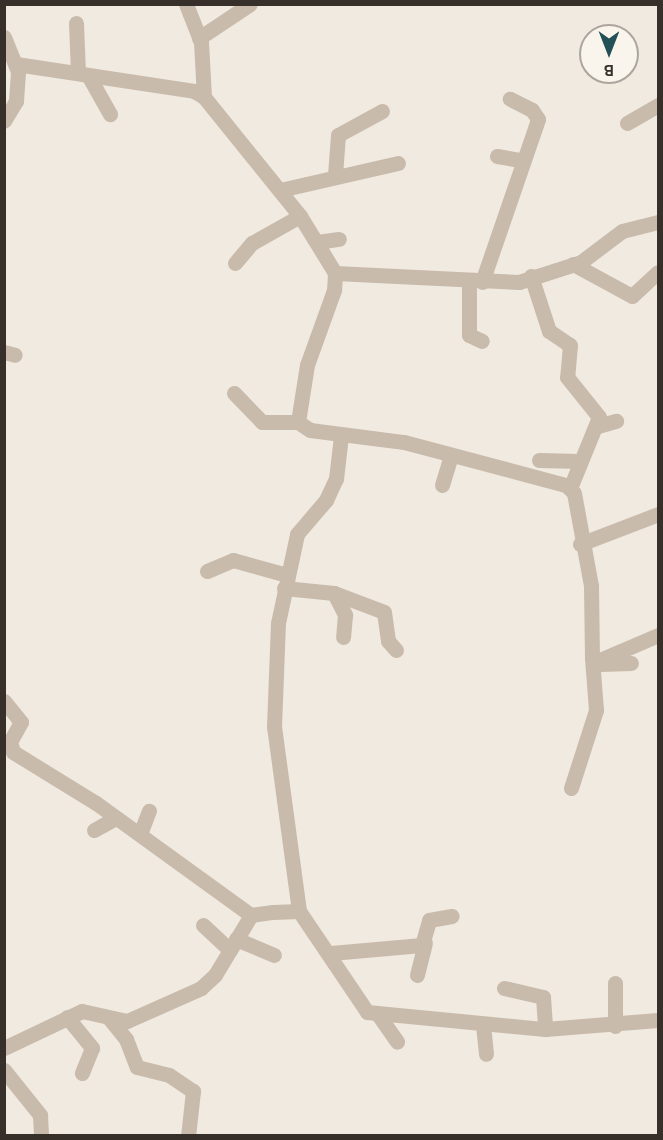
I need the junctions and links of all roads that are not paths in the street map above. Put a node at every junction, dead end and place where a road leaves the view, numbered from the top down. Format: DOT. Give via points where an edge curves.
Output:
graph roads {
  1 [pos="186,4"];
  2 [pos="250,4"];
  3 [pos="76,22"];
  4 [pos="4,37"];
  5 [pos="199,38"];
  6 [pos="16,64"];
  7 [pos="83,74"];
  8 [pos="204,97"];
  9 [pos="510,99"];
  10 [pos="658,105"];
  11 [pos="382,111"];
  12 [pos="110,114"];
  13 [pos="4,121"];
  14 [pos="627,123"];
  15 [pos="497,156"];
  16 [pos="524,161"];
  17 [pos="399,163"];
  18 [pos="335,175"];
  19 [pos="280,190"];
  20 [pos="300,216"];
  21 [pos="658,222"];
  22 [pos="339,239"];
  23 [pos="317,242"];
  24 [pos="235,263"];
  25 [pos="573,264"];
  26 [pos="658,272"];
  27 [pos="335,273"];
  28 [pos="531,276"];
  29 [pos="475,282"];
  30 [pos="483,341"];
  31 [pos="234,393"];
  32 [pos="616,421"];
  33 [pos="298,422"];
  34 [pos="598,426"];
  35 [pos="341,436"];
  36 [pos="451,456"];
  37 [pos="539,460"];
  38 [pos="579,461"];
  39 [pos="442,485"];
  40 [pos="570,488"];
  41 [pos="658,514"];
  42 [pos="580,544"];
  43 [pos="207,571"];
  44 [pos="285,581"];
  45 [pos="334,593"];
  46 [pos="591,593"];
  47 [pos="577,606"];
  48 [pos="658,635"];
  49 [pos="343,637"];
  50 [pos="396,650"];
  51 [pos="593,661"];
  52 [pos="631,663"];
  53 [pos="4,701"];
  54 [pos="571,788"];
  55 [pos="149,811"];
  56 [pos="116,818"];
  57 [pos="94,830"];
  58 [pos="140,834"];
  59 [pos="299,911"];
  60 [pos="251,915"];
  61 [pos="452,916"];
  62 [pos="203,925"];
  63 [pos="425,943"];
  64 [pos="233,945"];
  65 [pos="331,953"];
  66 [pos="274,955"];
  67 [pos="417,975"];
  68 [pos="615,983"];
  69 [pos="504,988"];
  70 [pos="377,1013"];
  71 [pos="105,1014"];
  72 [pos="67,1017"];
  73 [pos="658,1020"];
  74 [pos="483,1025"];
  75 [pos="615,1026"];
  76 [pos="545,1029"];
  77 [pos="397,1042"];
  78 [pos="4,1048"];
  79 [pos="486,1054"];
  80 [pos="4,1070"];
  81 [pos="82,1073"];
  82 [pos="40,1136"];
  83 [pos="188,1136"];
  1 -- 5 [label="street"];
  2 -- 5 [label="street"];
  3 -- 7 [label="street"];
  4 -- 6 [label="street"];
  5 -- 8 [label="street"];
  6 -- 7 [label="street"];
  6 -- 13 [label="street" via="16,101"];
  7 -- 8 [label="street" via="194,90"];
  7 -- 12 [label="street"];
  8 -- 19 [label="street"];
  9 -- 16 [label="street" via="532,110 538,119"];
  10 -- 14 [label="street"];
  11 -- 18 [label="street" via="338,135"];
  15 -- 16 [label="street"];
  16 -- 29 [label="street"];
  17 -- 18 [label="street"];
  18 -- 19 [label="street"];
  19 -- 20 [label="street"];
  20 -- 23 [label="street"];
  20 -- 24 [label="street" via="252,243"];
  21 -- 25 [label="street" via="630,228"];
  22 -- 23 [label="street"];
  23 -- 27 [label="street"];
  25 -- 26 [label="street" via="632,296"];
  25 -- 28 [label="street"];
  27 -- 29 [label="street"];
  27 -- 33 [label="street" via="334,290 307,365"];
  28 -- 29 [label="street"];
  28 -- 34 [label="street" via="549,331 570,345 567,377 595,408"];
  29 -- 30 [label="street" via="469,334"];
  31 -- 33 [label="street" via="262,422"];
  32 -- 34 [label="street"];
  33 -- 35 [label="street"];
  34 -- 38 [label="street"];
  35 -- 36 [label="street" via="404,442"];
  35 -- 44 [label="street" via="336,479 326,500 299,528"];
  36 -- 39 [label="street"];
  36 -- 40 [label="street"];
  37 -- 38 [label="street"];
  38 -- 40 [label="street"];
  40 -- 42 [label="street"];
  41 -- 42 [label="street"];
  42 -- 46 [label="street"];
  43 -- 44 [label="street" via="233,560"];
  44 -- 45 [label="street"];
  44 -- 59 [label="street" via="272,700"];
  45 -- 49 [label="street" via="345,615"];
  45 -- 50 [label="street" via="384,612 388,641"];
  46 -- 47 [label="street"];
  46 -- 51 [label="street"];
  48 -- 51 [label="street"];
  51 -- 52 [label="street"];
  51 -- 54 [label="street" via="597,710"];
  53 -- 56 [label="street" via="21,722 10,742 13,752"];
  55 -- 58 [label="street"];
  56 -- 57 [label="street"];
  56 -- 58 [label="street"];
  58 -- 60 [label="street" via="244,904"];
  59 -- 60 [label="street"];
  59 -- 65 [label="street"];
  60 -- 64 [label="street"];
  61 -- 63 [label="street" via="429,920"];
  62 -- 64 [label="street"];
  63 -- 65 [label="street"];
  63 -- 67 [label="street"];
  64 -- 66 [label="street"];
  64 -- 71 [label="street" via="201,988 127,1021"];
  65 -- 70 [label="street" via="354,1000"];
  68 -- 75 [label="street"];
  69 -- 76 [label="street" via="543,997"];
  70 -- 74 [label="street"];
  70 -- 77 [label="street"];
  71 -- 72 [label="street" via="82,1011"];
  71 -- 83 [label="street" via="126,1039 137,1067 169,1075 193,1091"];
  72 -- 78 [label="street"];
  72 -- 81 [label="street" via="92,1048"];
  73 -- 75 [label="street"];
  74 -- 76 [label="street"];
  74 -- 79 [label="street"];
  75 -- 76 [label="street"];
  80 -- 82 [label="street" via="40,1115"];
}
